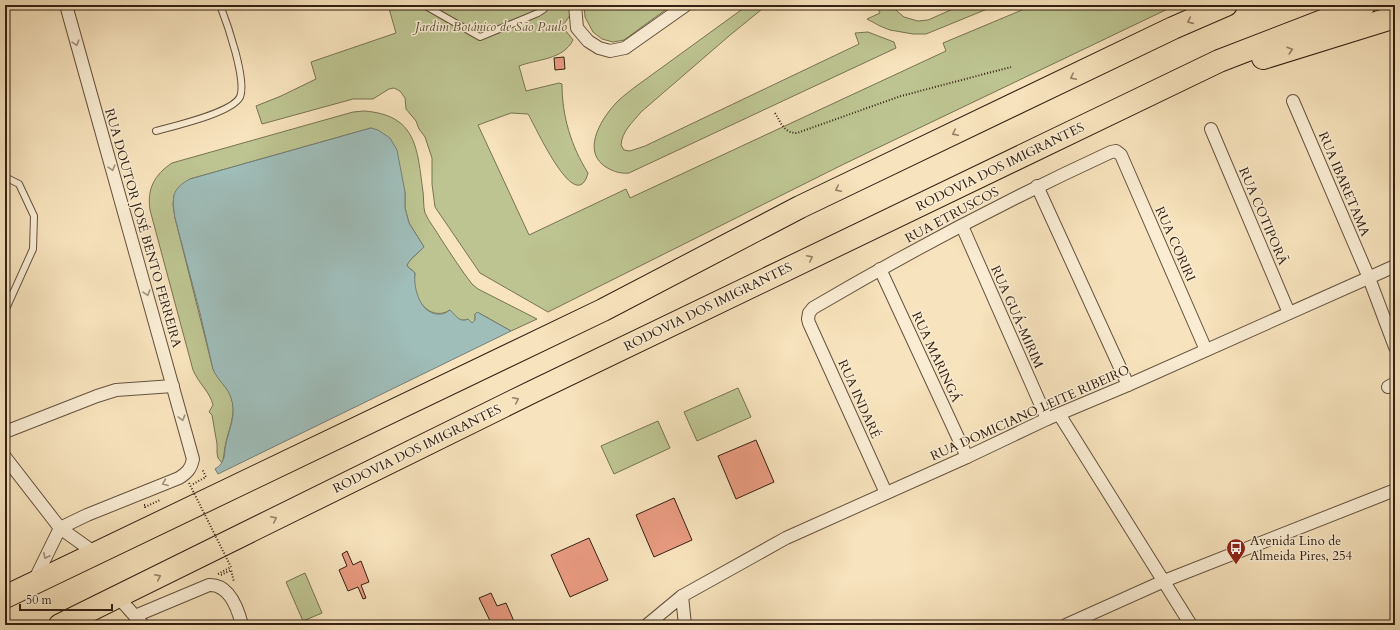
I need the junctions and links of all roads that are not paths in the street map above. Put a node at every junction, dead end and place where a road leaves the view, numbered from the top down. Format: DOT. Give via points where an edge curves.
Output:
graph roads {
  1 [pos="66,5"];
  2 [pos="220,5"];
  3 [pos="424,5"];
  4 [pos="546,5"];
  5 [pos="574,5"];
  6 [pos="686,5"];
  7 [pos="1226,5"];
  8 [pos="1364,5"];
  9 [pos="1395,17"];
  10 [pos="1159,90"];
  11 [pos="1293,101"];
  12 [pos="1211,130"];
  13 [pos="156,131"];
  14 [pos="1116,151"];
  15 [pos="5,177"];
  16 [pos="1037,186"];
  17 [pos="962,226"];
  18 [pos="1395,266"];
  19 [pos="880,269"];
  20 [pos="1369,278"];
  21 [pos="5,311"];
  22 [pos="1289,313"];
  23 [pos="808,316"];
  24 [pos="1395,347"];
  25 [pos="1206,350"];
  26 [pos="1128,385"];
  27 [pos="173,386"];
  28 [pos="1059,414"];
  29 [pos="1047,419"];
  30 [pos="5,432"];
  31 [pos="5,457"];
  32 [pos="967,457"];
  33 [pos="1395,490"];
  34 [pos="886,493"];
  35 [pos="60,528"];
  36 [pos="95,553"];
  37 [pos="1164,581"];
  38 [pos="33,583"];
  39 [pos="118,596"];
  40 [pos="682,596"];
  41 [pos="5,597"];
  42 [pos="134,616"];
  43 [pos="1089,620"];
  44 [pos="60,625"];
  45 [pos="144,625"];
  46 [pos="242,625"];
  47 [pos="647,625"];
  48 [pos="685,625"];
  49 [pos="1066,625"];
  50 [pos="1191,625"];
  1 -- 27 [label="street, RUA DOUTOR JOSÉ BENTO FERREIRA, one-way"];
  2 -- 13 [label="lane" via="241,77 240,98 224,110"];
  3 -- 4 [label="lane" via="477,36 538,13"];
  5 -- 6 [label="street" via="577,28 588,41 610,51 625,48"];
  7 -- 36 [label="highway, one-way" via="800,207 603,310"];
  8 -- 10 [label="highway, RODOVIA DOS IMIGRANTES" via="1219,61"];
  10 -- 9 [label="highway, one-way"];
  39 -- 10 [label="highway, RODOVIA DOS IMIGRANTES, one-way" via="532,392"];
  11 -- 20 [label="street, RUA IBARETAMA"];
  12 -- 22 [label="street, RUA COTIPORÃ"];
  14 -- 16 [label="street, RUA ETRUSCOS"];
  14 -- 25 [label="street, RUA CORIRI" via="1121,155"];
  15 -- 21 [label="lane" via="19,184 34,216 33,249"];
  16 -- 17 [label="street, RUA ETRUSCOS"];
  16 -- 26 [label="street"];
  17 -- 19 [label="street, RUA ETRUSCOS"];
  17 -- 29 [label="street, RUA GUÁ-MIRIM"];
  18 -- 20 [label="street, RUA DOMICIANO LEITE RIBEIRO"];
  19 -- 23 [label="street, RUA ETRUSCOS" via="813,308"];
  19 -- 32 [label="street, RUA MARINGÁ"];
  20 -- 22 [label="street, RUA DOMICIANO LEITE RIBEIRO"];
  20 -- 24 [label="street, RUA IBARETAMA"];
  22 -- 25 [label="street, RUA DOMICIANO LEITE RIBEIRO"];
  23 -- 34 [label="street, RUA INDARÉ"];
  25 -- 26 [label="street, RUA DOMICIANO LEITE RIBEIRO"];
  26 -- 28 [label="street, RUA DOMICIANO LEITE RIBEIRO"];
  27 -- 30 [label="street" via="116,390"];
  27 -- 35 [label="street, RUA DOUTOR JOSÉ BENTO FERREIRA, one-way" via="193,459 191,467 179,478"];
  28 -- 29 [label="street, RUA DOMICIANO LEITE RIBEIRO"];
  28 -- 37 [label="street"];
  29 -- 32 [label="street, RUA DOMICIANO LEITE RIBEIRO"];
  31 -- 35 [label="street"];
  32 -- 34 [label="street, RUA DOMICIANO LEITE RIBEIRO"];
  33 -- 37 [label="street"];
  34 -- 40 [label="street, RUA DOMICIANO LEITE RIBEIRO" via="786,538"];
  35 -- 36 [label="street"];
  35 -- 38 [label="street, one-way"];
  36 -- 38 [label="highway"];
  37 -- 43 [label="street"];
  37 -- 50 [label="street"];
  38 -- 41 [label="highway"];
  39 -- 42 [label="street"];
  39 -- 44 [label="highway, RODOVIA DOS IMIGRANTES"];
  40 -- 47 [label="street, RUA DOMICIANO LEITE RIBEIRO"];
  40 -- 48 [label="street"];
  42 -- 45 [label="street"];
  42 -- 46 [label="street" via="214,585 225,590 239,611"];
  43 -- 49 [label="street"];
}
